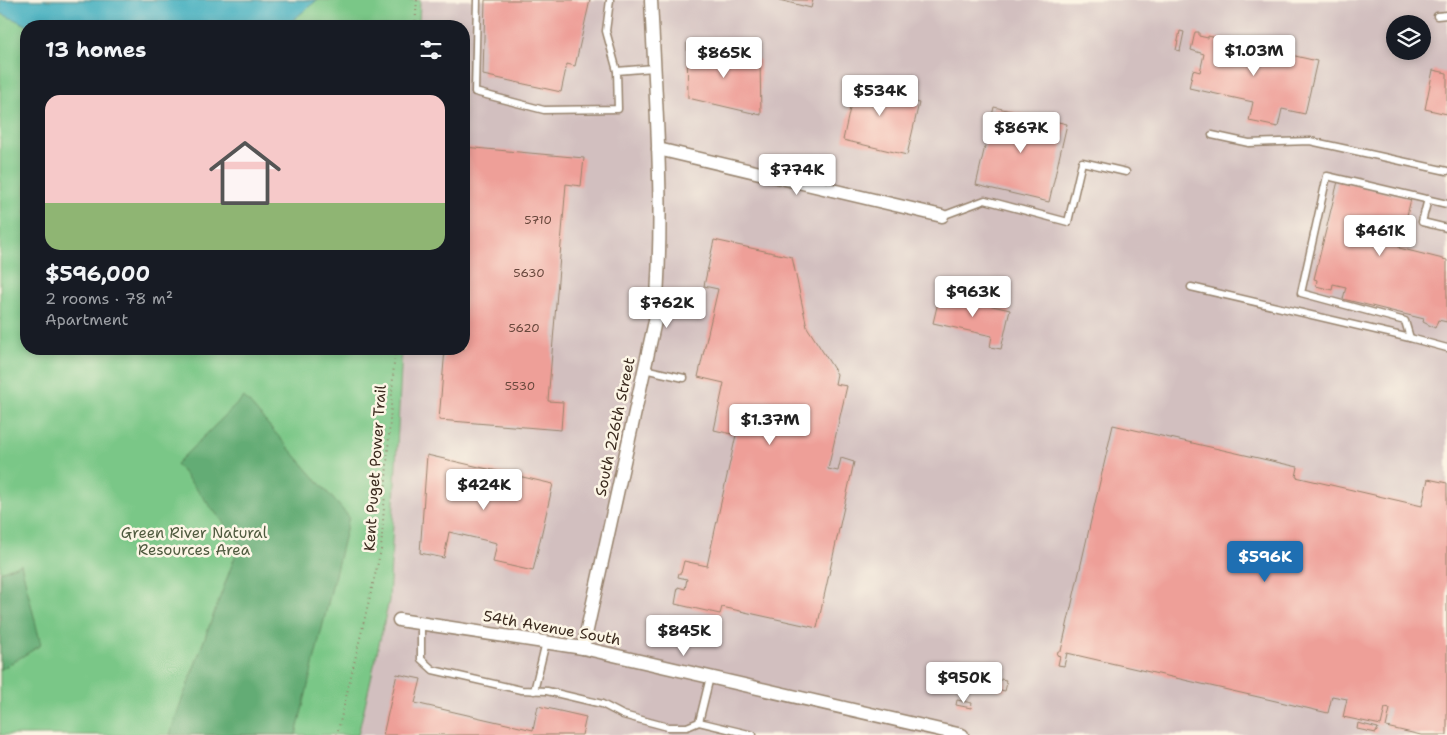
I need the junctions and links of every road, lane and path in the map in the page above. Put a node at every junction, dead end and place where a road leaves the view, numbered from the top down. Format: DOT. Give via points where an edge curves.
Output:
graph roads {
  1 [pos="417,0"];
  2 [pos="478,0"];
  3 [pos="610,0"];
  4 [pos="651,0"];
  5 [pos="1447,15"];
  6 [pos="1437,16"];
  7 [pos="415,20"];
  8 [pos="654,68"];
  9 [pos="617,71"];
  10 [pos="1212,135"];
  11 [pos="658,149"];
  12 [pos="1447,171"];
  13 [pos="1126,172"];
  14 [pos="1428,199"];
  15 [pos="1447,204"];
  16 [pos="942,216"];
  17 [pos="1447,228"];
  18 [pos="1191,287"];
  19 [pos="1410,338"];
  20 [pos="1447,348"];
  21 [pos="394,355"];
  22 [pos="644,369"];
  23 [pos="684,378"];
  24 [pos="399,620"];
  25 [pos="421,624"];
  26 [pos="546,642"];
  27 [pos="583,648"];
  28 [pos="710,677"];
  29 [pos="534,691"];
  30 [pos="699,722"];
  31 [pos="337,735"];
  32 [pos="753,735"];
  33 [pos="962,735"];
  1 -- 7 [label="path"];
  2 -- 9 [label="lane" via="475,92 544,110 618,109"];
  3 -- 9 [label="lane" via="606,31"];
  4 -- 8 [label="street, South 226th Street"];
  5 -- 6 [label="lane"];
  8 -- 9 [label="lane"];
  8 -- 11 [label="street, South 226th Street"];
  10 -- 12 [label="lane" via="1249,143 1310,141"];
  11 -- 16 [label="street"];
  11 -- 22 [label="street, South 226th Street" via="659,278 655,321"];
  13 -- 16 [label="lane" via="1082,162 1068,222 985,200"];
  14 -- 15 [label="lane"];
  14 -- 17 [label="lane" via="1422,222"];
  14 -- 19 [label="lane" via="1327,176 1301,293 1405,321"];
  18 -- 19 [label="lane"];
  19 -- 20 [label="lane"];
  21 -- 31 [label="path, Kent Puget Power Trail" via="382,550"];
  22 -- 23 [label="lane"];
  22 -- 27 [label="street, South 226th Street"];
  24 -- 25 [label="street, 54th Avenue South"];
  25 -- 26 [label="street, 54th Avenue South"];
  25 -- 29 [label="lane" via="420,659 433,670"];
  26 -- 27 [label="street, 54th Avenue South"];
  26 -- 29 [label="lane"];
  27 -- 28 [label="street, 54th Avenue South"];
  28 -- 30 [label="lane"];
  28 -- 33 [label="street, 54th Avenue South"];
  29 -- 30 [label="lane" via="602,704 624,715 668,726 686,727"];
  30 -- 32 [label="lane"];
}
